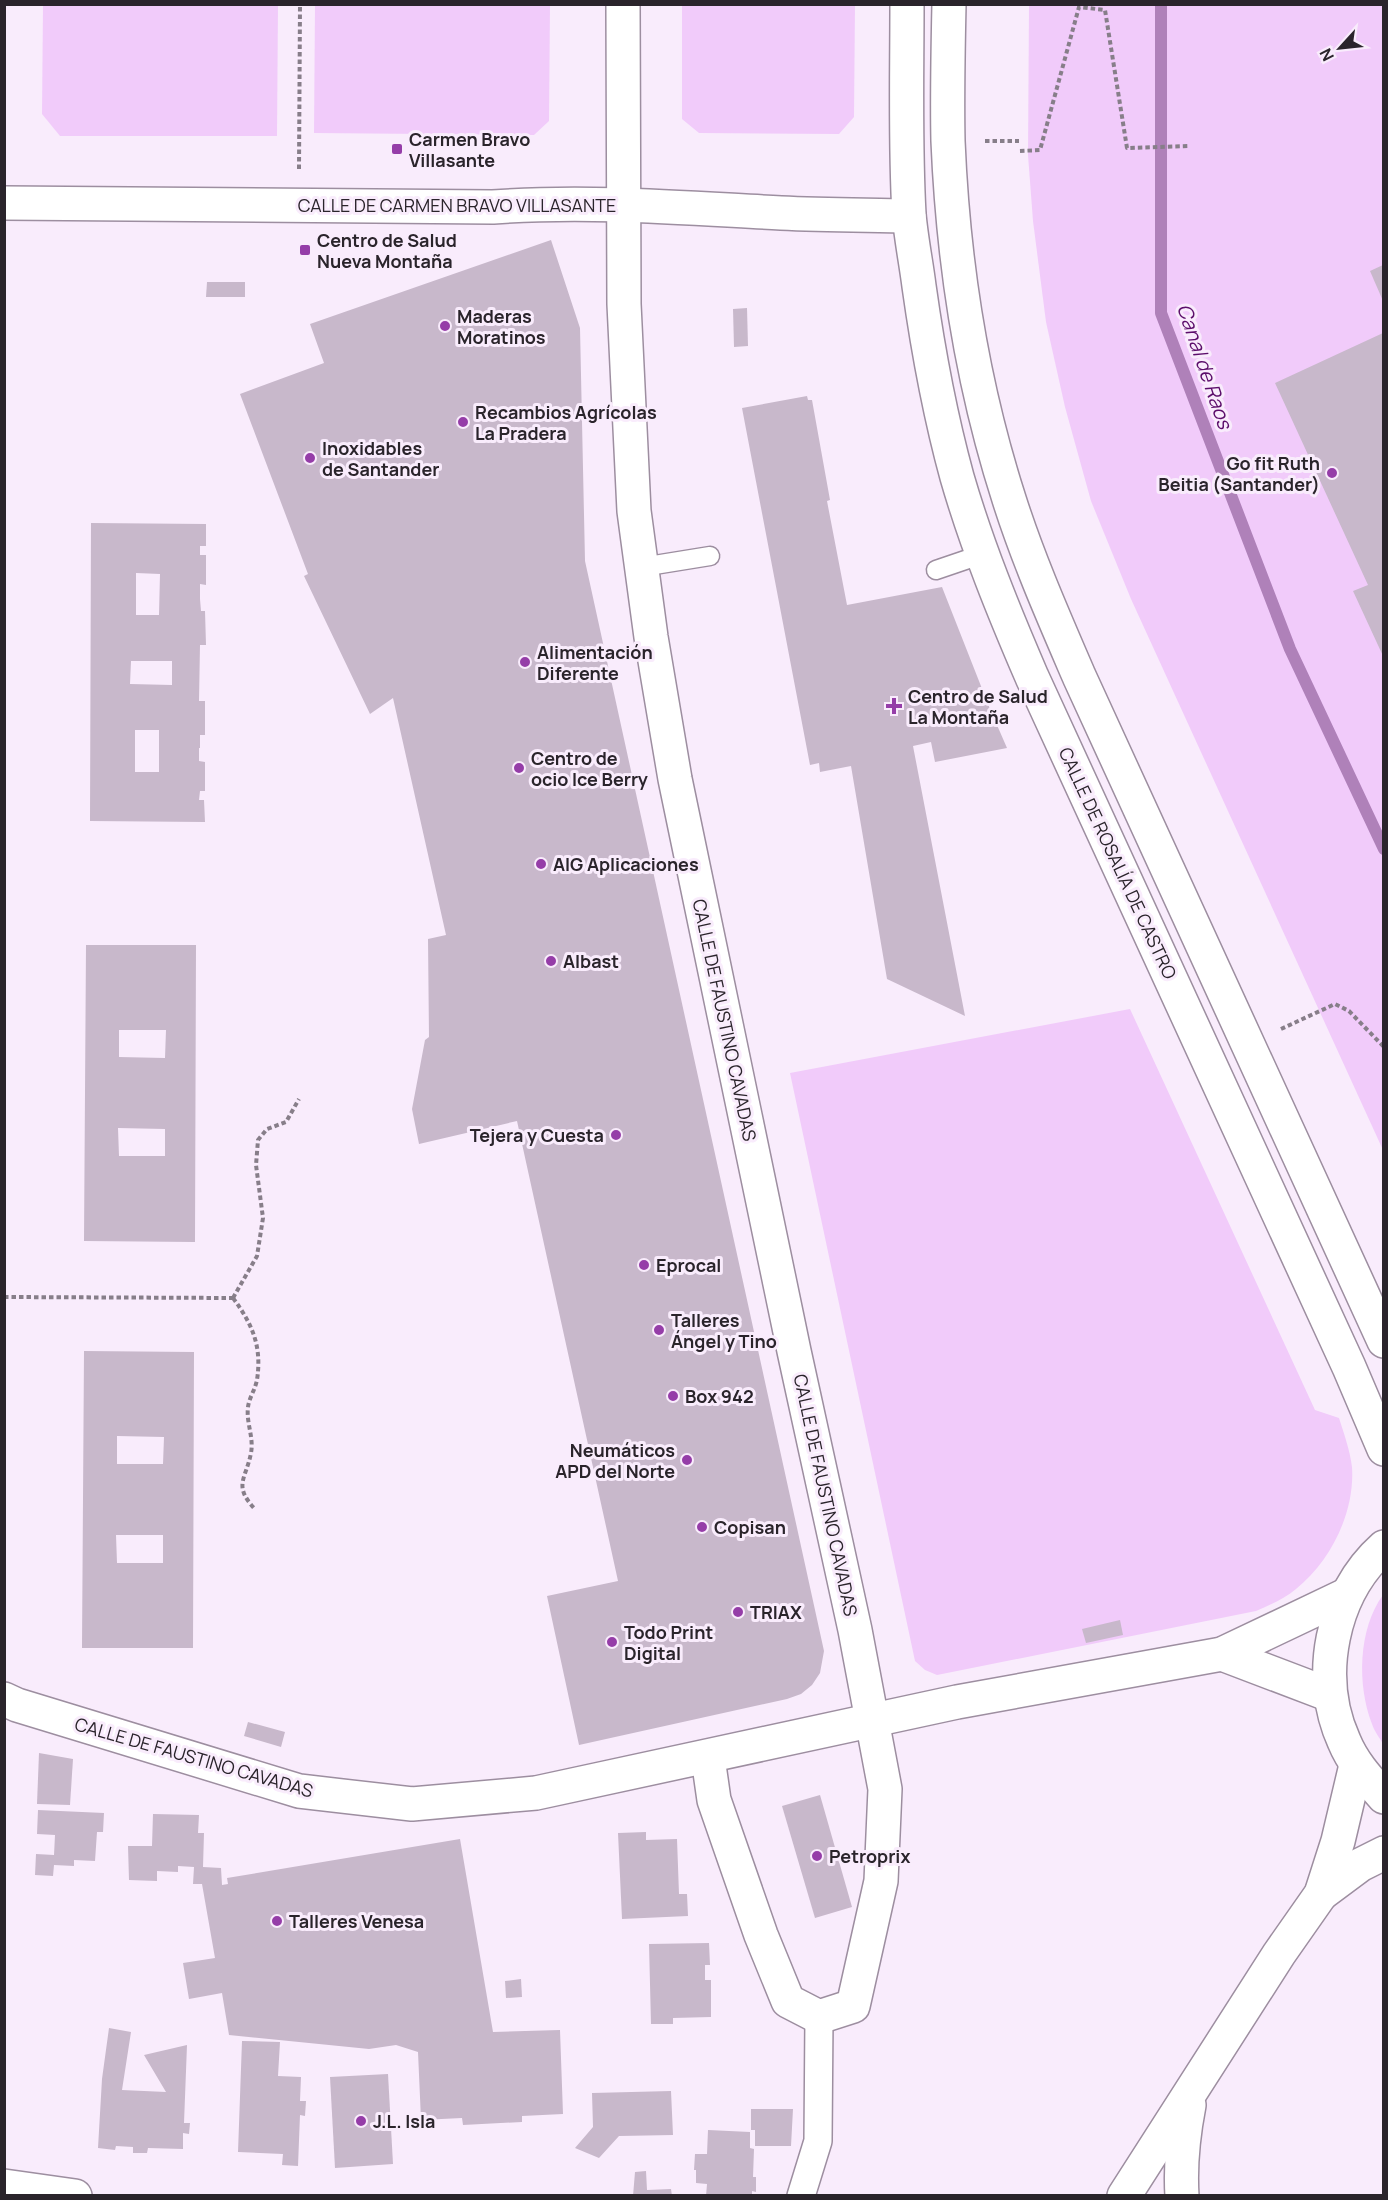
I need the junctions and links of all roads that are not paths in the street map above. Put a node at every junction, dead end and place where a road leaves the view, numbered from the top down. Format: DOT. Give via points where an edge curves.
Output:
graph roads {
  1 [pos="624,4"];
  2 [pos="908,4"];
  3 [pos="948,4"];
  4 [pos="4,203"];
  5 [pos="624,204"];
  6 [pos="909,216"];
  7 [pos="983,554"];
  8 [pos="710,556"];
  9 [pos="642,567"];
  10 [pos="936,570"];
  11 [pos="1383,1341"];
  12 [pos="1383,1449"];
  13 [pos="1383,1544"];
  14 [pos="1346,1595"];
  15 [pos="1222,1654"];
  16 [pos="1330,1695"];
  17 [pos="4,1699"];
  18 [pos="873,1720"];
  19 [pos="708,1758"];
  20 [pos="1356,1765"];
  21 [pos="1383,1797"];
  22 [pos="1383,1853"];
  23 [pos="1321,1894"];
  24 [pos="819,2017"];
  25 [pos="1192,2091"];
  26 [pos="4,2186"];
  27 [pos="75,2196"];
  28 [pos="801,2196"];
  29 [pos="1124,2196"];
  30 [pos="1182,2196"];
  1 -- 5 [label="main road, CALLE DE FAUSTINO CAVADAS"];
  2 -- 6 [label="main road, CALLE DE ROSALÍA DE CASTRO"];
  3 -- 11 [label="main road" via="948,142 959,261 975,368 1022,537 1053,616"];
  4 -- 5 [label="main road, CALLE DE CARMEN BRAVO VILLASANTE" via="493,207"];
  5 -- 6 [label="main road, CALLE DE CARMEN BRAVO VILLASANTE"];
  5 -- 9 [label="main road, CALLE DE FAUSTINO CAVADAS" via="627,374 634,510"];
  6 -- 7 [label="main road, CALLE DE ROSALÍA DE CASTRO" via="941,411 958,480"];
  7 -- 10 [label="lane"];
  7 -- 12 [label="main road, CALLE DE ROSALÍA DE CASTRO" via="1032,677"];
  8 -- 9 [label="lane"];
  9 -- 18 [label="main road, CALLE DE FAUSTINO CAVADAS" via="675,779"];
  13 -- 14 [label="main road"];
  14 -- 15 [label="main road, CALLE DE FAUSTINO CAVADAS"];
  14 -- 16 [label="main road" via="1332,1641"];
  15 -- 16 [label="main road"];
  15 -- 18 [label="main road, CALLE DE FAUSTINO CAVADAS"];
  16 -- 20 [label="main road" via="1343,1740"];
  17 -- 19 [label="main road, CALLE DE FAUSTINO CAVADAS" via="299,1791 412,1804 536,1793"];
  18 -- 19 [label="main road, CALLE DE FAUSTINO CAVADAS"];
  18 -- 24 [label="main road, CALLE DE FAUSTINO CAVADAS" via="885,1789 881,1881 853,2006"];
  19 -- 24 [label="main road" via="714,1800 788,2001"];
  20 -- 21 [label="main road"];
  20 -- 23 [label="main road"];
  22 -- 23 [label="main road"];
  23 -- 25 [label="main road"];
  24 -- 28 [label="street" via="818,2140"];
  25 -- 29 [label="main road"];
  25 -- 30 [label="main road" via="1182,2136"];
  26 -- 27 [label="main road"];
}
